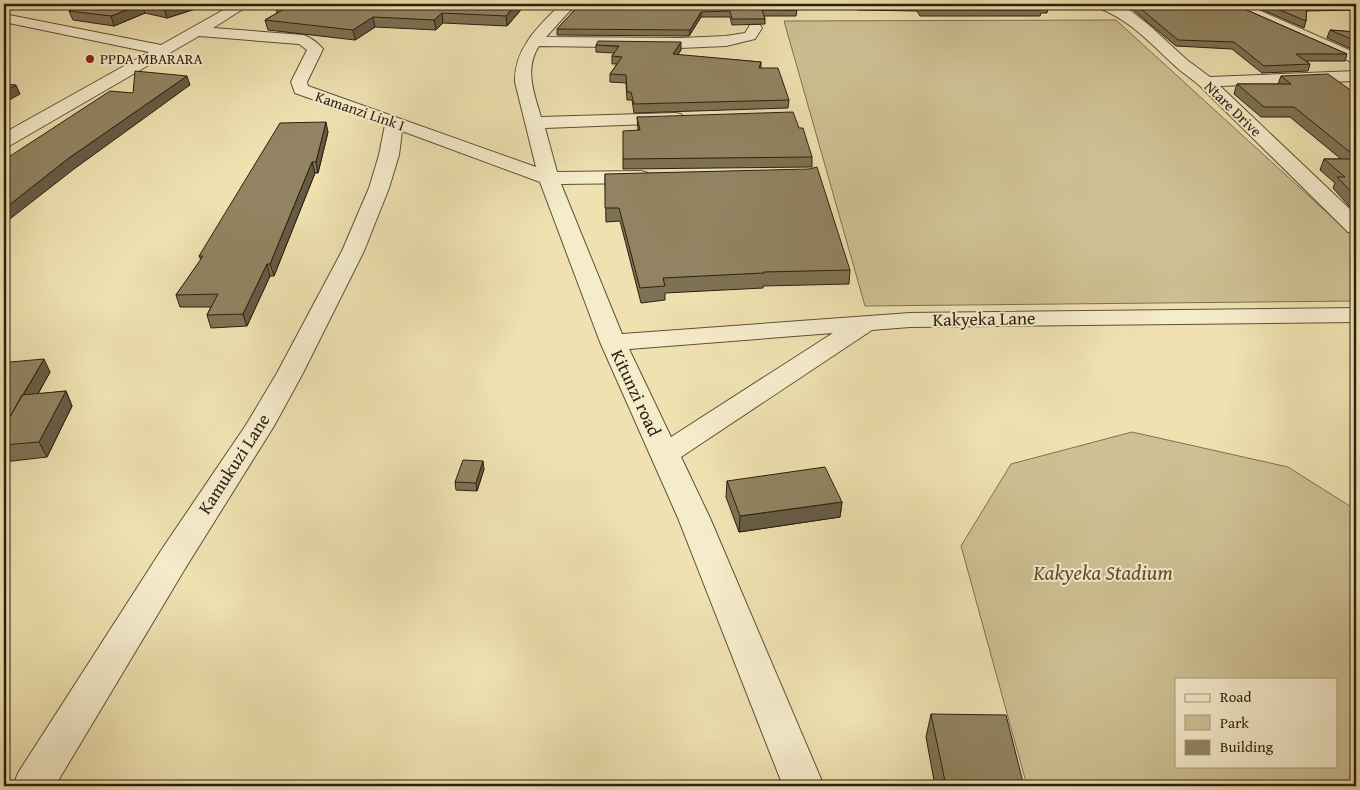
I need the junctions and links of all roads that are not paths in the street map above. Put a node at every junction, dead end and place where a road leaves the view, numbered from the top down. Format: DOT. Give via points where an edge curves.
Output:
graph roads {
  1 [pos="244,4"];
  2 [pos="569,4"];
  3 [pos="1101,4"];
  4 [pos="1234,4"];
  5 [pos="4,18"];
  6 [pos="755,28"];
  7 [pos="196,31"];
  8 [pos="536,41"];
  9 [pos="162,50"];
  10 [pos="1356,59"];
  11 [pos="1356,76"];
  12 [pos="1206,82"];
  13 [pos="688,118"];
  14 [pos="394,122"];
  15 [pos="534,123"];
  16 [pos="4,141"];
  17 [pos="659,176"];
  18 [pos="549,178"];
  19 [pos="1356,227"];
  20 [pos="1356,315"];
  21 [pos="867,322"];
  22 [pos="613,342"];
  23 [pos="664,455"];
  24 [pos="32,786"];
  25 [pos="803,786"];
  1 -- 7 [label="street"];
  2 -- 8 [label="street, Kitunzi road"];
  3 -- 12 [label="street, Ntare Drive" via="1118,10 1145,27 1181,63"];
  4 -- 10 [label="street"];
  5 -- 9 [label="street"];
  6 -- 8 [label="street" via="750,36 711,42"];
  7 -- 9 [label="street"];
  7 -- 14 [label="street, Kamanzi Link I" via="283,37 309,43 315,49 299,82 301,89"];
  8 -- 15 [label="street, Kitunzi road" via="522,67"];
  9 -- 16 [label="street"];
  11 -- 12 [label="street"];
  12 -- 19 [label="street, Ntare Drive"];
  13 -- 15 [label="street"];
  14 -- 18 [label="street, Kamanzi Link I"];
  14 -- 24 [label="street, Kamukuzi Lane" via="379,188 353,251 290,373 260,426"];
  15 -- 18 [label="street, Kitunzi road"];
  17 -- 18 [label="street"];
  18 -- 22 [label="street, Kitunzi road"];
  20 -- 21 [label="street, Kakyeka Lane"];
  21 -- 22 [label="street, Kakyeka Lane"];
  21 -- 23 [label="street"];
  22 -- 23 [label="street, Kitunzi road"];
  23 -- 25 [label="street, Kitunzi road" via="694,518"];
}
